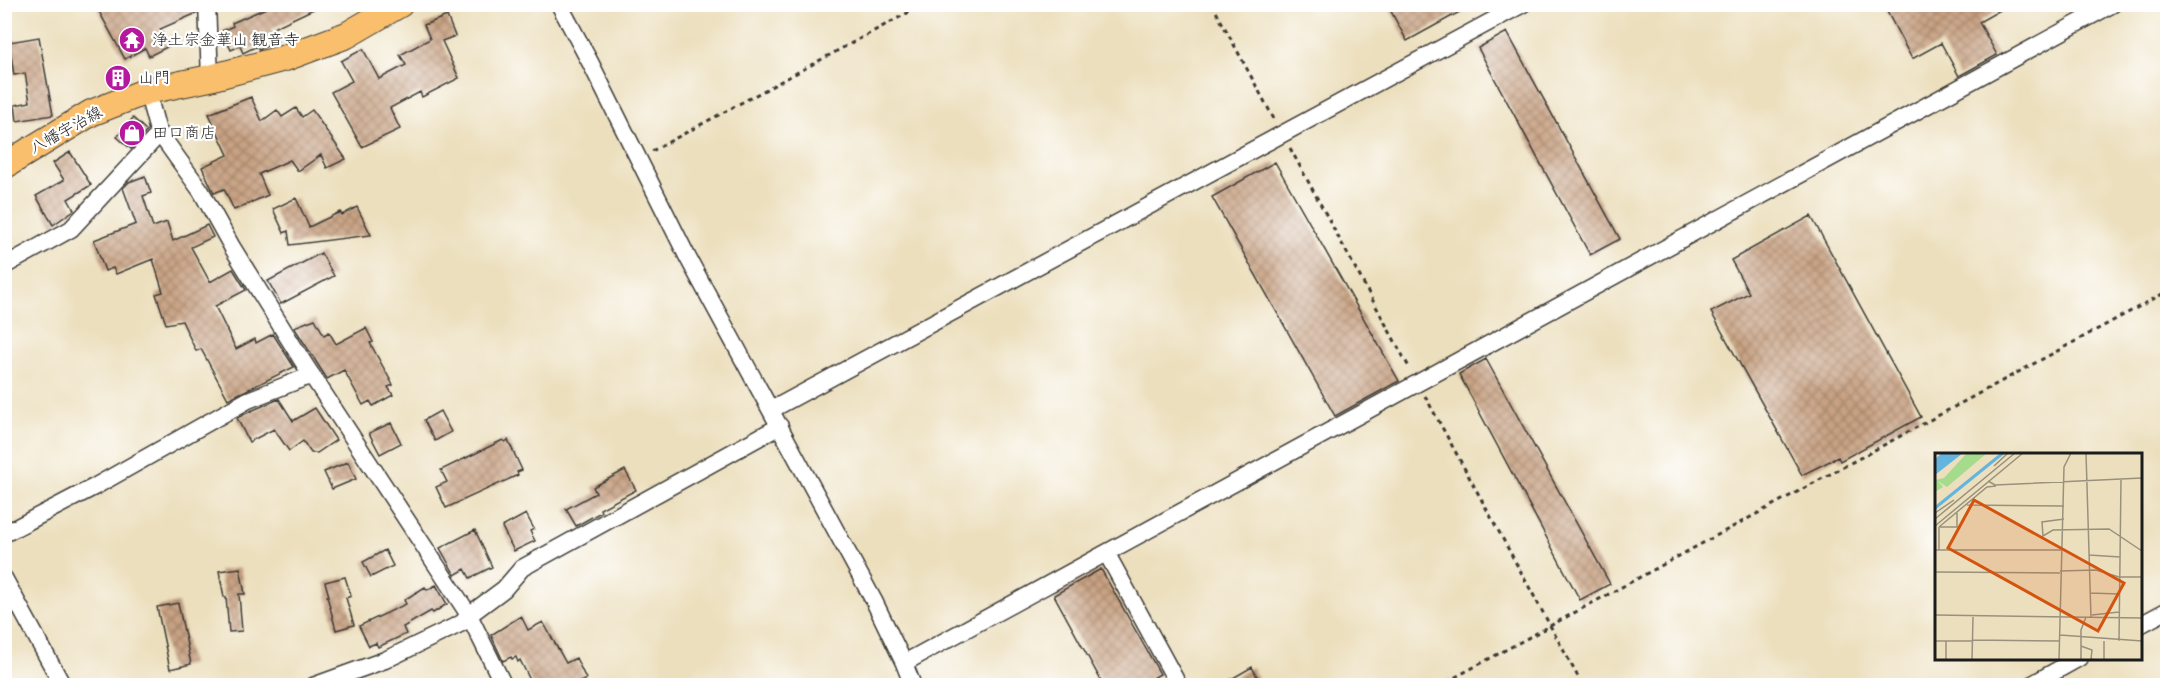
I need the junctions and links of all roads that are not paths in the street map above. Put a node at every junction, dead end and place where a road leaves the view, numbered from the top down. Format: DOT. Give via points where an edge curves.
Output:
graph roads {
  1 [pos="207,4"];
  2 [pos="400,4"];
  3 [pos="559,4"];
  4 [pos="1523,4"];
  5 [pos="2114,4"];
  6 [pos="210,78"];
  7 [pos="147,91"];
  8 [pos="160,133"];
  9 [pos="4,166"];
  10 [pos="4,266"];
  11 [pos="312,375"];
  12 [pos="771,410"];
  13 [pos="780,426"];
  14 [pos="4,534"];
  15 [pos="1107,554"];
  16 [pos="4,578"];
  17 [pos="2168,610"];
  18 [pos="469,615"];
  19 [pos="2142,624"];
  20 [pos="2075,660"];
  21 [pos="904,663"];
  22 [pos="63,686"];
  23 [pos="313,686"];
  24 [pos="504,686"];
  25 [pos="913,686"];
  26 [pos="1179,686"];
  27 [pos="2029,686"];
  1 -- 6 [label="street"];
  2 -- 6 [label="main road, 八幡宇治線" via="347,35 285,58"];
  3 -- 12 [label="street" via="688,258"];
  4 -- 12 [label="street"];
  5 -- 15 [label="street"];
  6 -- 7 [label="main road, 八幡宇治線"];
  7 -- 8 [label="street"];
  7 -- 9 [label="main road, 八幡宇治線" via="91,113"];
  8 -- 10 [label="street" via="71,229"];
  8 -- 11 [label="street" via="201,191"];
  11 -- 14 [label="street" via="248,400"];
  11 -- 18 [label="street"];
  12 -- 13 [label="street"];
  13 -- 18 [label="street" via="522,568 504,589"];
  13 -- 21 [label="street"];
  15 -- 21 [label="street"];
  15 -- 26 [label="street"];
  16 -- 22 [label="street"];
  17 -- 19 [label="street"];
  18 -- 23 [label="street" via="462,623 385,660"];
  18 -- 24 [label="street"];
  20 -- 27 [label="street"];
  21 -- 25 [label="street"];
}
